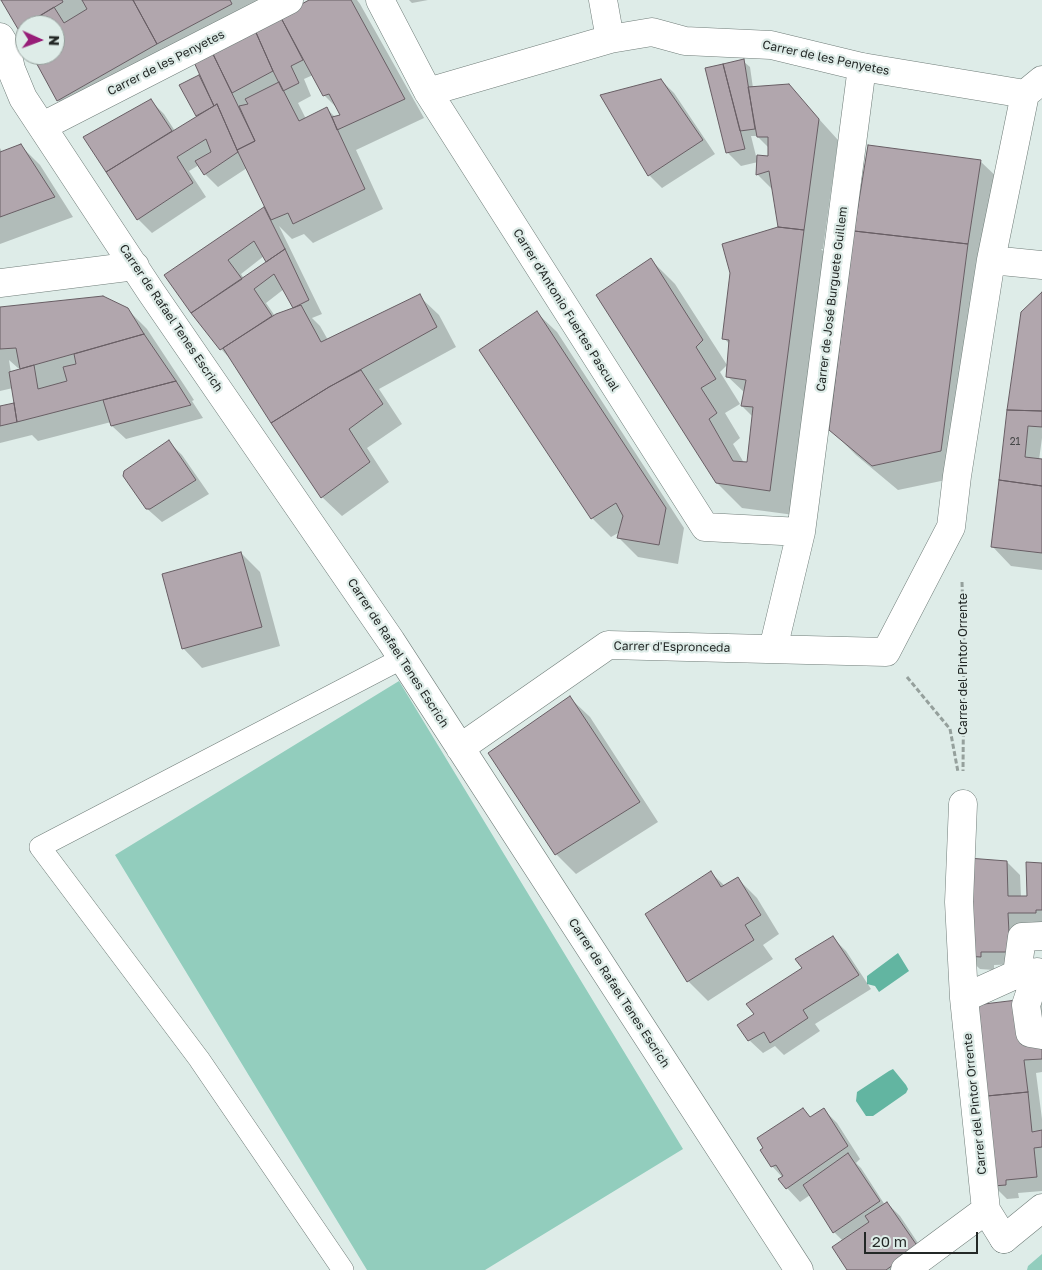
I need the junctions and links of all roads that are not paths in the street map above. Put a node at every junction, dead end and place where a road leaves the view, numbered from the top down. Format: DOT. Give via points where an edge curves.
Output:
graph roads {
  1 [pos="288,0"];
  2 [pos="380,0"];
  3 [pos="603,0"];
  4 [pos="0,37"];
  5 [pos="610,39"];
  6 [pos="862,67"];
  7 [pos="5,72"];
  8 [pos="1033,87"];
  9 [pos="428,92"];
  10 [pos="43,126"];
  11 [pos="991,260"];
  12 [pos="1042,265"];
  13 [pos="135,266"];
  14 [pos="0,282"];
  15 [pos="801,532"];
  16 [pos="773,648"];
  17 [pos="403,658"];
  18 [pos="460,748"];
  19 [pos="963,804"];
  20 [pos="1042,936"];
  21 [pos="1042,972"];
  22 [pos="964,998"];
  23 [pos="1042,1035"];
  24 [pos="1042,1208"];
  25 [pos="986,1210"];
  26 [pos="343,1270"];
  27 [pos="799,1270"];
  28 [pos="905,1270"];
  1 -- 10 [label="street, Carrer de les Penyetes"];
  2 -- 9 [label="street"];
  3 -- 5 [label="street"];
  4 -- 7 [label="street, Carrer de Rafael Tenes Escrich" via="6,47"];
  5 -- 6 [label="street, Carrer de les Penyetes" via="652,32 685,41 771,45"];
  5 -- 9 [label="street, Carrer de les Penyetes"];
  6 -- 8 [label="street, Carrer de les Penyetes"];
  6 -- 15 [label="street, Carrer de José Burguete Guillem"];
  7 -- 10 [label="street, Carrer de Rafael Tenes Escrich"];
  8 -- 11 [label="street, Carrer de les Penyetes"];
  9 -- 15 [label="street, Carrer d'Antonio Fuertes Pascual" via="705,527"];
  10 -- 13 [label="street, Carrer de Rafael Tenes Escrich"];
  11 -- 12 [label="street"];
  11 -- 16 [label="street, Carrer d'Espronceda" via="951,527 886,652"];
  13 -- 14 [label="street"];
  13 -- 17 [label="street, Carrer de Rafael Tenes Escrich"];
  15 -- 16 [label="street, Carrer de José Burguete Guillem"];
  16 -- 18 [label="street, Carrer d'Espronceda" via="608,645"];
  17 -- 18 [label="street, Carrer de Rafael Tenes Escrich"];
  17 -- 26 [label="lane" via="40,846 199,1059"];
  18 -- 27 [label="street, Carrer de Rafael Tenes Escrich"];
  19 -- 22 [label="street, Carrer del Pintor Orrente" via="959,902"];
  20 -- 22 [label="street" via="1022,937 1017,974"];
  21 -- 23 [label="street" via="1037,972 1026,1005 1030,1033"];
  22 -- 25 [label="street, Carrer del Pintor Orrente"];
  24 -- 25 [label="street, Carrer del Pintor Orrente" via="1004,1239"];
  25 -- 28 [label="street"];
}
